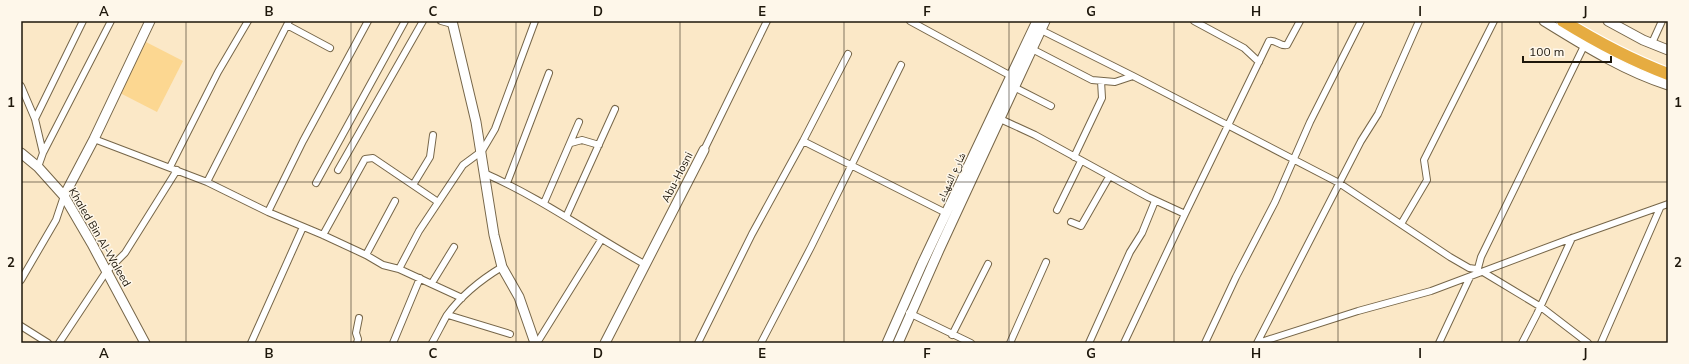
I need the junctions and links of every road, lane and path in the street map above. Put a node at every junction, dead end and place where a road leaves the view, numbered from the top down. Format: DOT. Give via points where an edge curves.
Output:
graph roads {
  1 [pos="83,21"];
  2 [pos="111,21"];
  3 [pos="150,21"];
  4 [pos="248,21"];
  5 [pos="368,21"];
  6 [pos="405,21"];
  7 [pos="423,21"];
  8 [pos="441,21"];
  9 [pos="535,21"];
  10 [pos="767,21"];
  11 [pos="910,21"];
  12 [pos="1045,21"];
  13 [pos="1194,21"];
  14 [pos="1300,21"];
  15 [pos="1361,21"];
  16 [pos="1419,21"];
  17 [pos="1494,21"];
  18 [pos="1544,21"];
  19 [pos="1564,21"];
  20 [pos="1578,21"];
  21 [pos="1608,21"];
  22 [pos="1662,21"];
  23 [pos="288,23"];
  24 [pos="452,23"];
  25 [pos="1037,26"];
  26 [pos="1652,43"];
  27 [pos="1584,46"];
  28 [pos="330,48"];
  29 [pos="1032,49"];
  30 [pos="1668,50"];
  31 [pos="848,54"];
  32 [pos="1259,62"];
  33 [pos="901,65"];
  34 [pos="1668,66"];
  35 [pos="549,73"];
  36 [pos="1668,74"];
  37 [pos="1011,76"];
  38 [pos="1134,76"];
  39 [pos="1101,81"];
  40 [pos="1668,85"];
  41 [pos="21,86"];
  42 [pos="1014,86"];
  43 [pos="1051,106"];
  44 [pos="616,109"];
  45 [pos="996,117"];
  46 [pos="35,120"];
  47 [pos="580,122"];
  48 [pos="1228,126"];
  49 [pos="433,135"];
  50 [pos="94,139"];
  51 [pos="803,141"];
  52 [pos="571,143"];
  53 [pos="599,146"];
  54 [pos="704,150"];
  55 [pos="482,152"];
  56 [pos="21,153"];
  57 [pos="43,153"];
  58 [pos="1074,157"];
  59 [pos="1294,158"];
  60 [pos="1081,161"];
  61 [pos="852,165"];
  62 [pos="38,167"];
  63 [pos="170,167"];
  64 [pos="177,170"];
  65 [pos="338,170"];
  66 [pos="484,173"];
  67 [pos="1109,177"];
  68 [pos="207,182"];
  69 [pos="316,183"];
  70 [pos="507,183"];
  71 [pos="1339,183"];
  72 [pos="413,185"];
  73 [pos="64,196"];
  74 [pos="395,201"];
  75 [pos="1155,201"];
  76 [pos="438,202"];
  77 [pos="544,203"];
  78 [pos="1668,204"];
  79 [pos="1660,208"];
  80 [pos="1057,210"];
  81 [pos="268,212"];
  82 [pos="946,213"];
  83 [pos="1185,214"];
  84 [pos="566,217"];
  85 [pos="1071,222"];
  86 [pos="1401,224"];
  87 [pos="303,227"];
  88 [pos="323,235"];
  89 [pos="1572,238"];
  90 [pos="601,240"];
  91 [pos="454,247"];
  92 [pos="366,255"];
  93 [pos="1046,262"];
  94 [pos="988,264"];
  95 [pos="646,265"];
  96 [pos="502,267"];
  97 [pos="399,269"];
  98 [pos="106,272"];
  99 [pos="1479,272"];
  100 [pos="1470,277"];
  101 [pos="420,278"];
  102 [pos="21,280"];
  103 [pos="432,283"];
  104 [pos="462,298"];
  105 [pos="1541,307"];
  106 [pos="902,310"];
  107 [pos="911,314"];
  108 [pos="448,315"];
  109 [pos="359,318"];
  110 [pos="21,326"];
  111 [pos="510,334"];
  112 [pos="952,335"];
  113 [pos="48,343"];
  114 [pos="59,343"];
  115 [pos="145,343"];
  116 [pos="251,343"];
  117 [pos="357,343"];
  118 [pos="393,343"];
  119 [pos="432,343"];
  120 [pos="536,343"];
  121 [pos="605,343"];
  122 [pos="698,343"];
  123 [pos="761,343"];
  124 [pos="887,343"];
  125 [pos="898,343"];
  126 [pos="971,343"];
  127 [pos="1010,343"];
  128 [pos="1089,343"];
  129 [pos="1124,343"];
  130 [pos="1204,343"];
  131 [pos="1257,343"];
  132 [pos="1439,343"];
  133 [pos="1522,343"];
  134 [pos="1588,343"];
  135 [pos="1602,343"];
  1 -- 46 [label="street"];
  2 -- 57 [label="street"];
  3 -- 50 [label="street"];
  4 -- 63 [label="street" via="218,72"];
  5 -- 81 [label="street"];
  6 -- 69 [label="street"];
  7 -- 65 [label="street"];
  8 -- 24 [label="street"];
  9 -- 55 [label="street" via="495,129"];
  10 -- 54 [label="street, Abu-Hosni"];
  11 -- 37 [label="street"];
  12 -- 25 [label="street, شارع الشهداء"];
  13 -- 32 [label="street" via="1244,48"];
  14 -- 32 [label="street" via="1287,45 1269,41"];
  15 -- 59 [label="street"];
  16 -- 71 [label="street" via="1378,114"];
  17 -- 86 [label="street" via="1424,160 1427,180"];
  18 -- 27 [label="street"];
  19 -- 36 [label="highway" via="1616,52"];
  20 -- 34 [label="highway" via="1618,45"];
  21 -- 26 [label="street"];
  22 -- 26 [label="street"];
  23 -- 28 [label="street"];
  23 -- 68 [label="street"];
  24 -- 55 [label="street"];
  25 -- 29 [label="street, شارع الشهداء"];
  25 -- 37 [label="street, شارع الشهداء"];
  25 -- 38 [label="street"];
  26 -- 30 [label="street"];
  27 -- 40 [label="street" via="1643,76"];
  27 -- 99 [label="street" via="1512,191"];
  29 -- 39 [label="street" via="1092,80"];
  29 -- 42 [label="street, شارع الشهداء"];
  31 -- 51 [label="street"];
  32 -- 48 [label="street"];
  33 -- 61 [label="street"];
  35 -- 70 [label="street"];
  37 -- 45 [label="street, شارع الشهداء"];
  38 -- 39 [label="street" via="1115,82"];
  38 -- 48 [label="street"];
  39 -- 58 [label="street" via="1102,98"];
  41 -- 46 [label="street"];
  42 -- 43 [label="street"];
  42 -- 45 [label="street, شارع الشهداء"];
  44 -- 53 [label="street"];
  45 -- 58 [label="street"];
  45 -- 82 [label="street, شارع الشهداء"];
  45 -- 107 [label="street, شارع الشهداء"];
  46 -- 57 [label="street"];
  47 -- 52 [label="street"];
  48 -- 59 [label="street"];
  48 -- 83 [label="street"];
  49 -- 72 [label="street" via="430,157"];
  50 -- 63 [label="street"];
  50 -- 73 [label="street"];
  51 -- 61 [label="street"];
  51 -- 122 [label="street" via="752,234"];
  52 -- 53 [label="street" via="582,140"];
  52 -- 77 [label="street"];
  53 -- 84 [label="street"];
  54 -- 95 [label="street, Abu-Hosni"];
  55 -- 66 [label="street"];
  55 -- 76 [label="street" via="464,165"];
  56 -- 62 [label="street, Khaled Bin Al-Waleed"];
  57 -- 62 [label="street"];
  58 -- 60 [label="street"];
  59 -- 71 [label="street"];
  59 -- 130 [label="street" via="1275,202"];
  60 -- 67 [label="street"];
  60 -- 80 [label="street"];
  61 -- 82 [label="street"];
  61 -- 123 [label="street"];
  62 -- 73 [label="street, Khaled Bin Al-Waleed"];
  63 -- 64 [label="street"];
  64 -- 68 [label="street"];
  64 -- 98 [label="street" via="125,253"];
  66 -- 70 [label="street"];
  66 -- 96 [label="street"];
  67 -- 75 [label="street"];
  67 -- 85 [label="street" via="1081,226"];
  68 -- 81 [label="street"];
  70 -- 77 [label="street"];
  71 -- 86 [label="street"];
  71 -- 131 [label="street"];
  72 -- 76 [label="street"];
  72 -- 88 [label="street" via="373,158 365,159"];
  73 -- 98 [label="street, Khaled Bin Al-Waleed"];
  73 -- 102 [label="street" via="56,220"];
  74 -- 92 [label="street"];
  75 -- 83 [label="street"];
  75 -- 128 [label="street"];
  76 -- 97 [label="street"];
  77 -- 84 [label="street"];
  78 -- 79 [label="street"];
  79 -- 89 [label="street"];
  79 -- 135 [label="street"];
  81 -- 87 [label="street"];
  82 -- 106 [label="street, شارع الشهداء"];
  83 -- 129 [label="street"];
  84 -- 90 [label="street"];
  86 -- 99 [label="street" via="1450,257"];
  87 -- 88 [label="street"];
  87 -- 116 [label="street"];
  88 -- 92 [label="street"];
  89 -- 99 [label="street"];
  89 -- 105 [label="street"];
  90 -- 95 [label="street"];
  90 -- 120 [label="street"];
  91 -- 103 [label="street"];
  92 -- 97 [label="street" via="383,265"];
  93 -- 127 [label="street"];
  94 -- 112 [label="street"];
  95 -- 121 [label="street, Abu-Hosni"];
  96 -- 104 [label="street" via="487,276"];
  96 -- 120 [label="street" via="519,296"];
  97 -- 101 [label="street"];
  98 -- 114 [label="street"];
  98 -- 115 [label="street, Khaled Bin Al-Waleed"];
  99 -- 100 [label="street"];
  99 -- 105 [label="street"];
  100 -- 131 [label="street"];
  100 -- 132 [label="street"];
  101 -- 103 [label="street"];
  101 -- 118 [label="street"];
  103 -- 104 [label="street"];
  104 -- 108 [label="street"];
  105 -- 133 [label="street"];
  105 -- 134 [label="street"];
  106 -- 107 [label="street"];
  106 -- 124 [label="street, شارع الشهداء"];
  107 -- 112 [label="street"];
  107 -- 125 [label="street, شارع الشهداء"];
  108 -- 111 [label="street"];
  108 -- 119 [label="street"];
  109 -- 117 [label="street"];
  110 -- 113 [label="street"];
  112 -- 126 [label="street"];
}
